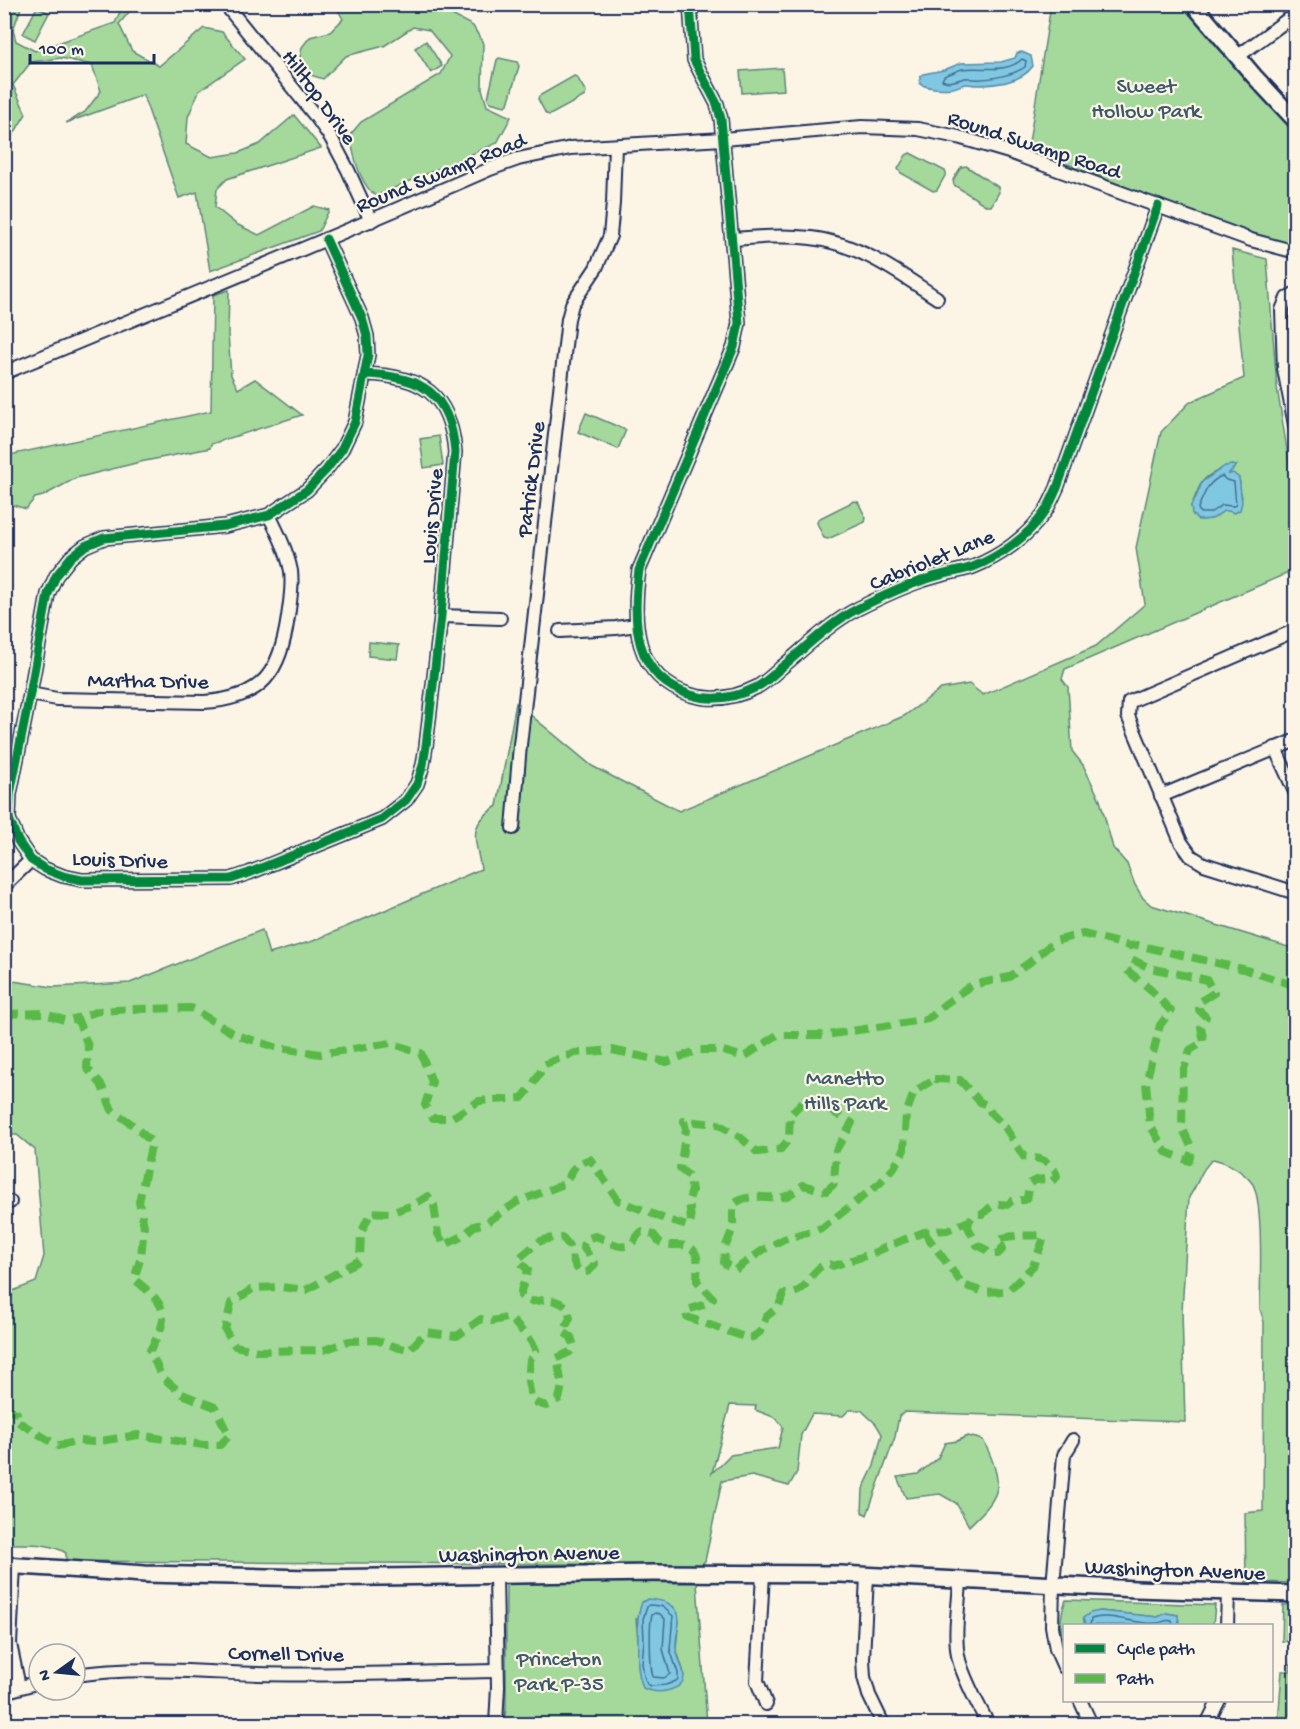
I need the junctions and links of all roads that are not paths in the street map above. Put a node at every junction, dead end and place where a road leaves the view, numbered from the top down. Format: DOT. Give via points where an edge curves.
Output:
graph roads {
  1 [pos="225,4"];
  2 [pos="690,4"];
  3 [pos="1192,4"];
  4 [pos="1296,18"];
  5 [pos="1238,57"];
  6 [pos="1296,121"];
  7 [pos="723,139"];
  8 [pos="615,146"];
  9 [pos="1158,206"];
  10 [pos="371,221"];
  11 [pos="326,239"];
  12 [pos="732,239"];
  13 [pos="1296,252"];
  14 [pos="1296,293"];
  15 [pos="937,298"];
  16 [pos="4,373"];
  17 [pos="365,374"];
  18 [pos="1296,430"];
  19 [pos="269,515"];
  20 [pos="441,616"];
  21 [pos="500,618"];
  22 [pos="636,625"];
  23 [pos="1296,630"];
  24 [pos="560,632"];
  25 [pos="30,694"];
  26 [pos="1296,740"];
  27 [pos="1275,748"];
  28 [pos="1296,794"];
  29 [pos="1161,796"];
  30 [pos="513,828"];
  31 [pos="31,860"];
  32 [pos="4,886"];
  33 [pos="1296,894"];
  34 [pos="1073,1440"];
  35 [pos="9,1566"];
  36 [pos="763,1574"];
  37 [pos="496,1575"];
  38 [pos="867,1576"];
  39 [pos="960,1581"];
  40 [pos="1053,1586"];
  41 [pos="1228,1592"];
  42 [pos="1296,1594"];
  43 [pos="1227,1624"];
  44 [pos="1063,1663"];
  45 [pos="497,1671"];
  46 [pos="87,1674"];
  47 [pos="27,1685"];
  48 [pos="19,1687"];
  49 [pos="4,1692"];
  50 [pos="1080,1702"];
  51 [pos="1218,1702"];
  52 [pos="766,1704"];
  53 [pos="496,1725"];
  54 [pos="883,1725"];
  55 [pos="988,1725"];
  56 [pos="1091,1725"];
  57 [pos="1207,1725"];
  1 -- 10 [label="street, Hilltop Drive" via="331,138"];
  2 -- 7 [label="street, Cabriolet Lane" via="694,60 717,104"];
  3 -- 5 [label="main road"];
  4 -- 5 [label="street" via="1287,20"];
  5 -- 6 [label="main road"];
  7 -- 8 [label="street, Round Swamp Road"];
  7 -- 9 [label="street, Round Swamp Road" via="862,127 918,129 1009,152"];
  7 -- 12 [label="street, Cabriolet Lane"];
  8 -- 10 [label="street, Round Swamp Road" via="571,148 518,159"];
  8 -- 30 [label="street, Patrick Drive" via="609,236 597,268 572,304 568,319"];
  9 -- 13 [label="street, Round Swamp Road"];
  9 -- 22 [label="street, Cabriolet Lane" via="1057,488 1045,512 1011,546 971,567 924,580 856,609 760,685 720,699 678,691 662,681 650,667"];
  10 -- 11 [label="street, Round Swamp Road"];
  11 -- 16 [label="street, Round Swamp Road"];
  11 -- 17 [label="street" via="362,318 367,336"];
  12 -- 15 [label="street" via="792,236 836,243 883,264"];
  12 -- 22 [label="street, Cabriolet Lane" via="739,323 734,347 639,570"];
  14 -- 18 [label="street" via="1287,298 1282,310 1284,369"];
  17 -- 19 [label="street" via="355,422 342,448 307,490"];
  17 -- 20 [label="street, Louis Drive" via="408,380 437,399 448,414 455,452"];
  19 -- 25 [label="street" via="225,526 104,538 78,551 56,576 48,594"];
  19 -- 25 [label="street, Martha Drive" via="286,553 292,591 285,642 265,680 225,701 57,699"];
  20 -- 21 [label="street"];
  20 -- 31 [label="street, Louis Drive" via="423,765 406,800 382,819 231,879 82,880 45,869"];
  22 -- 24 [label="street"];
  23 -- 29 [label="street" via="1129,702 1128,716"];
  25 -- 31 [label="street" via="10,794 9,819"];
  26 -- 27 [label="street"];
  27 -- 28 [label="street"];
  27 -- 29 [label="street"];
  29 -- 33 [label="street" via="1191,856 1204,864"];
  31 -- 32 [label="street"];
  34 -- 40 [label="street, Washington Avenue" via="1064,1455"];
  35 -- 37 [label="main road, Washington Avenue" via="235,1577"];
  35 -- 48 [label="street" via="10,1644"];
  36 -- 37 [label="main road, Washington Avenue"];
  36 -- 38 [label="main road, Washington Avenue"];
  36 -- 52 [label="street" via="758,1681"];
  37 -- 45 [label="street"];
  38 -- 39 [label="main road, Washington Avenue"];
  38 -- 54 [label="street" via="864,1677"];
  39 -- 40 [label="main road, Washington Avenue"];
  39 -- 55 [label="street" via="958,1658"];
  40 -- 41 [label="main road, Washington Avenue"];
  40 -- 44 [label="street" via="1053,1637"];
  41 -- 42 [label="main road, Washington Avenue"];
  41 -- 43 [label="street"];
  45 -- 46 [label="street, Cornell Drive" via="260,1674 158,1670"];
  45 -- 53 [label="street"];
  47 -- 48 [label="street"];
  48 -- 49 [label="street"];
  50 -- 56 [label="street"];
  51 -- 57 [label="street"];
}
